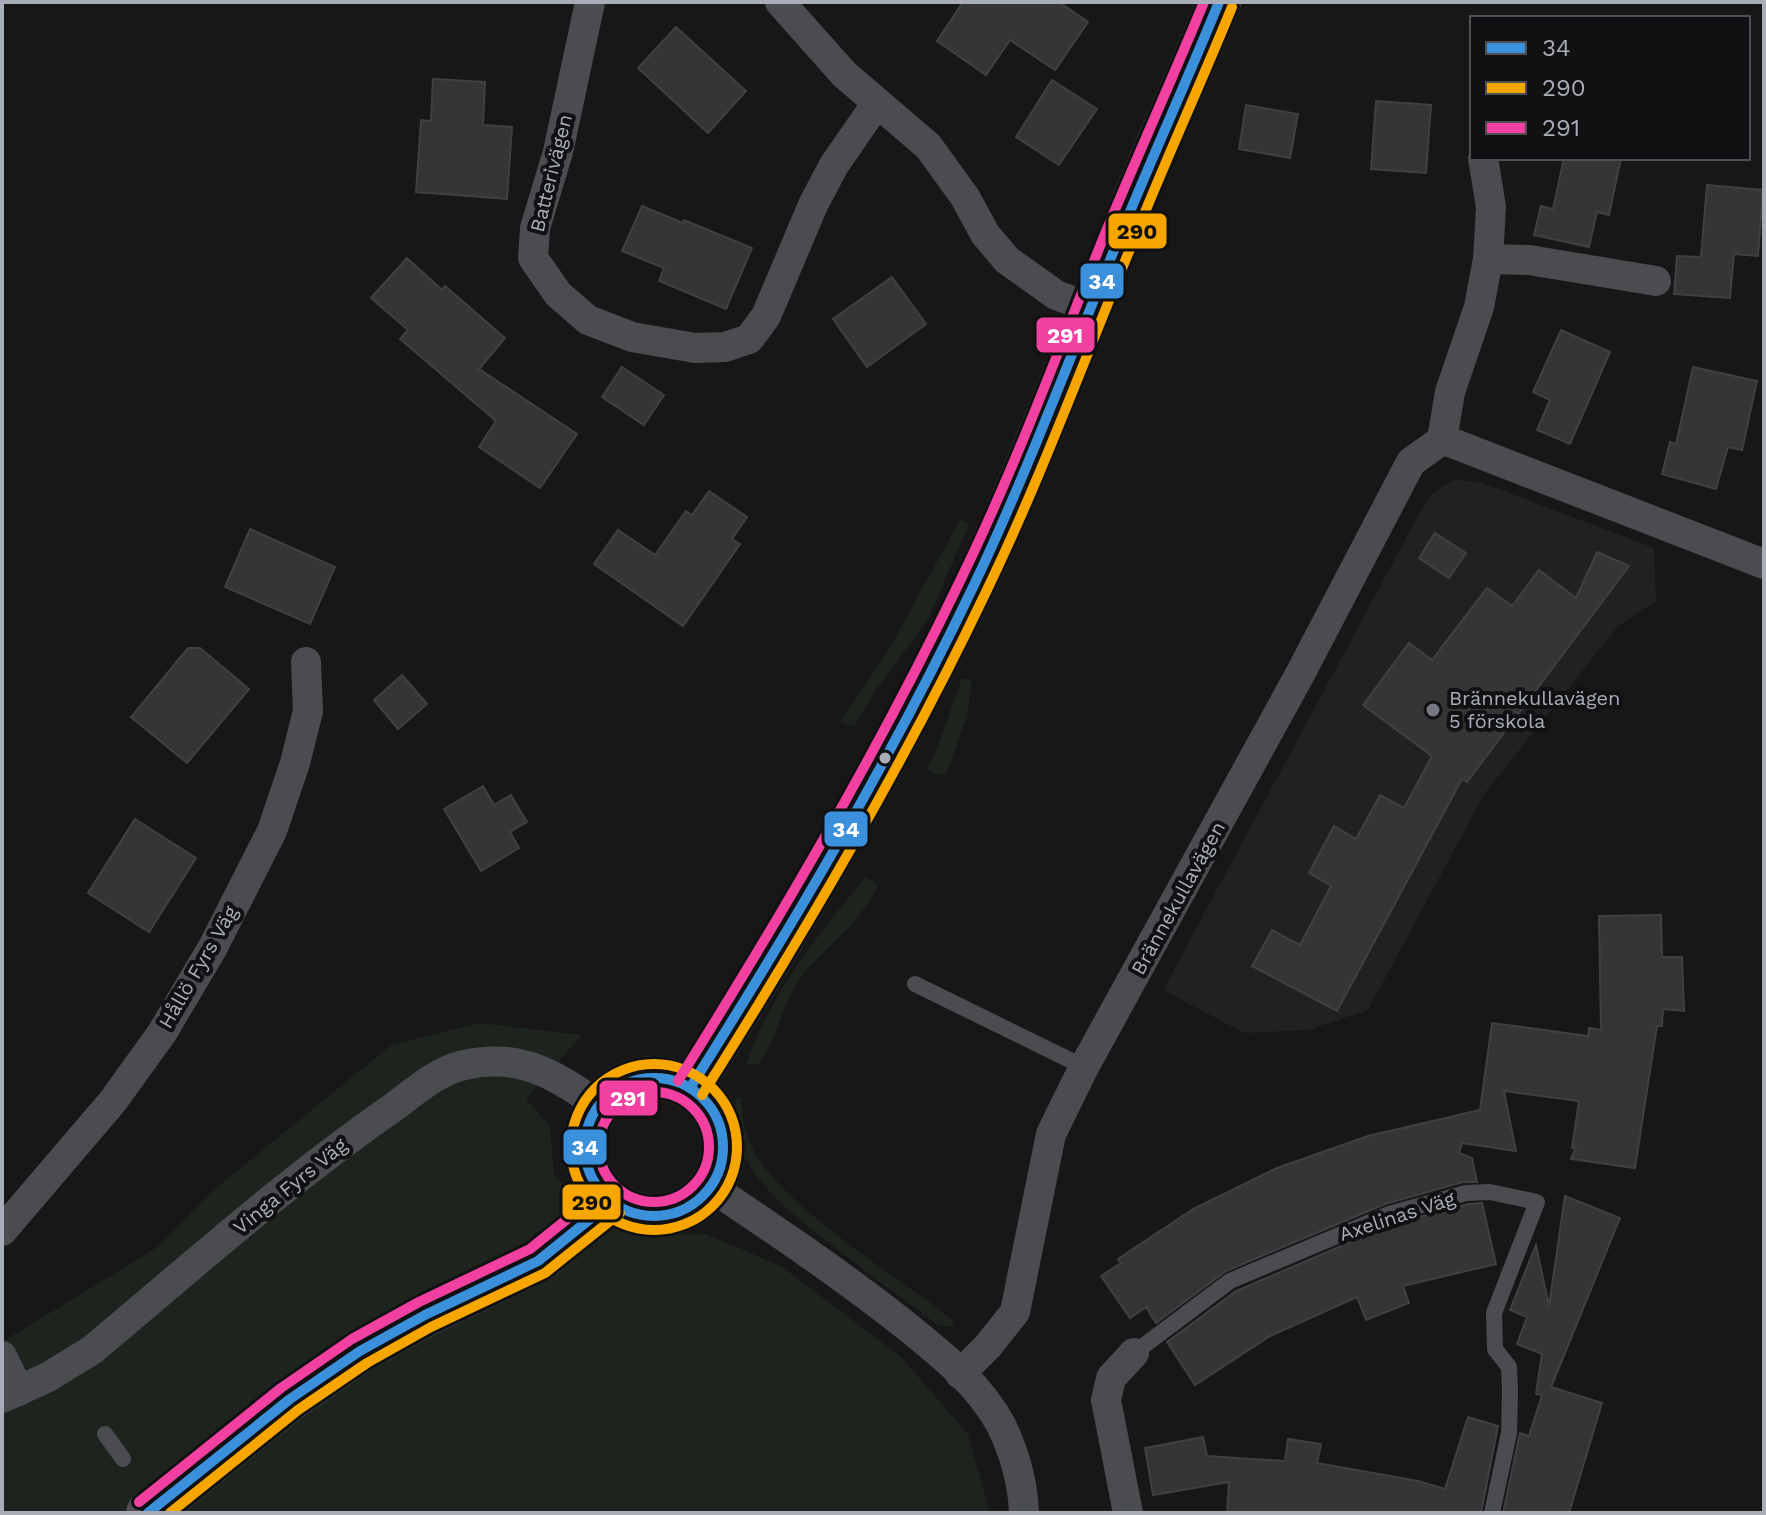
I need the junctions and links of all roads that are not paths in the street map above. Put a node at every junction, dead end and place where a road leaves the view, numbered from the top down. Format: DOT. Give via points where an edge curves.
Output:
graph roads {
  1 [pos="590,2"];
  2 [pos="780,2"];
  3 [pos="1219,2"];
  4 [pos="877,103"];
  5 [pos="1483,160"];
  6 [pos="1488,259"];
  7 [pos="1656,281"];
  8 [pos="1091,308"];
  9 [pos="1442,440"];
  10 [pos="1764,564"];
  11 [pos="306,662"];
  12 [pos="915,984"];
  13 [pos="1084,1067"];
  14 [pos="690,1088"];
  15 [pos="599,1105"];
  16 [pos="711,1187"];
  17 [pos="611,1202"];
  18 [pos="2,1231"];
  19 [pos="1134,1353"];
  20 [pos="2,1356"];
  21 [pos="960,1374"];
  22 [pos="10,1394"];
  23 [pos="105,1434"];
  24 [pos="123,1459"];
  25 [pos="148,1513"];
  26 [pos="1024,1513"];
  27 [pos="1128,1513"];
  28 [pos="1492,1513"];
  1 -- 4 [label="street, Batterivägen" via="558,152 535,228 533,258 558,294 588,320 632,337 695,348 749,339 766,316 820,192"];
  2 -- 4 [label="street"];
  3 -- 8 [label="main road"];
  4 -- 8 [label="street" via="941,161 1007,260 1056,295"];
  5 -- 6 [label="street" via="1491,207"];
  6 -- 7 [label="street" via="1529,260"];
  6 -- 9 [label="street" via="1479,307 1450,392"];
  8 -- 14 [label="main road" via="1011,503 929,675 780,945"];
  9 -- 10 [label="street"];
  9 -- 13 [label="street, Brännekullavägen" via="1411,462"];
  11 -- 18 [label="street, Hållö Fyrs Väg" via="308,711 295,763 272,831 213,947 162,1033 113,1101"];
  12 -- 13 [label="lane"];
  13 -- 21 [label="street, Brännekullavägen" via="1051,1134 1015,1312"];
  14 -- 15 [label="main road" via="666,1079 641,1079 618,1088"];
  14 -- 16 [label="main road" via="714,1112 722,1133 723,1155"];
  15 -- 17 [label="main road" via="585,1138 586,1162 595,1184"];
  15 -- 22 [label="street, Vinga Fyrs Väg" via="547,1071 519,1064 462,1065 440,1075 339,1145 92,1350"];
  16 -- 17 [label="main road" via="691,1206 664,1216 636,1214"];
  16 -- 21 [label="street" via="867,1295"];
  17 -- 25 [label="main road" via="538,1261 360,1351 290,1399"];
  19 -- 27 [label="street, Axelinas Väg" via="1111,1378 1106,1400"];
  19 -- 28 [label="lane, Axelinas Väg" via="1230,1281 1389,1214 1466,1193 1490,1192 1537,1202 1494,1313 1495,1349 1509,1367 1510,1391 1509,1433"];
  20 -- 22 [label="street"];
  21 -- 26 [label="street" via="1001,1425 1023,1492"];
  23 -- 24 [label="lane"];
}
